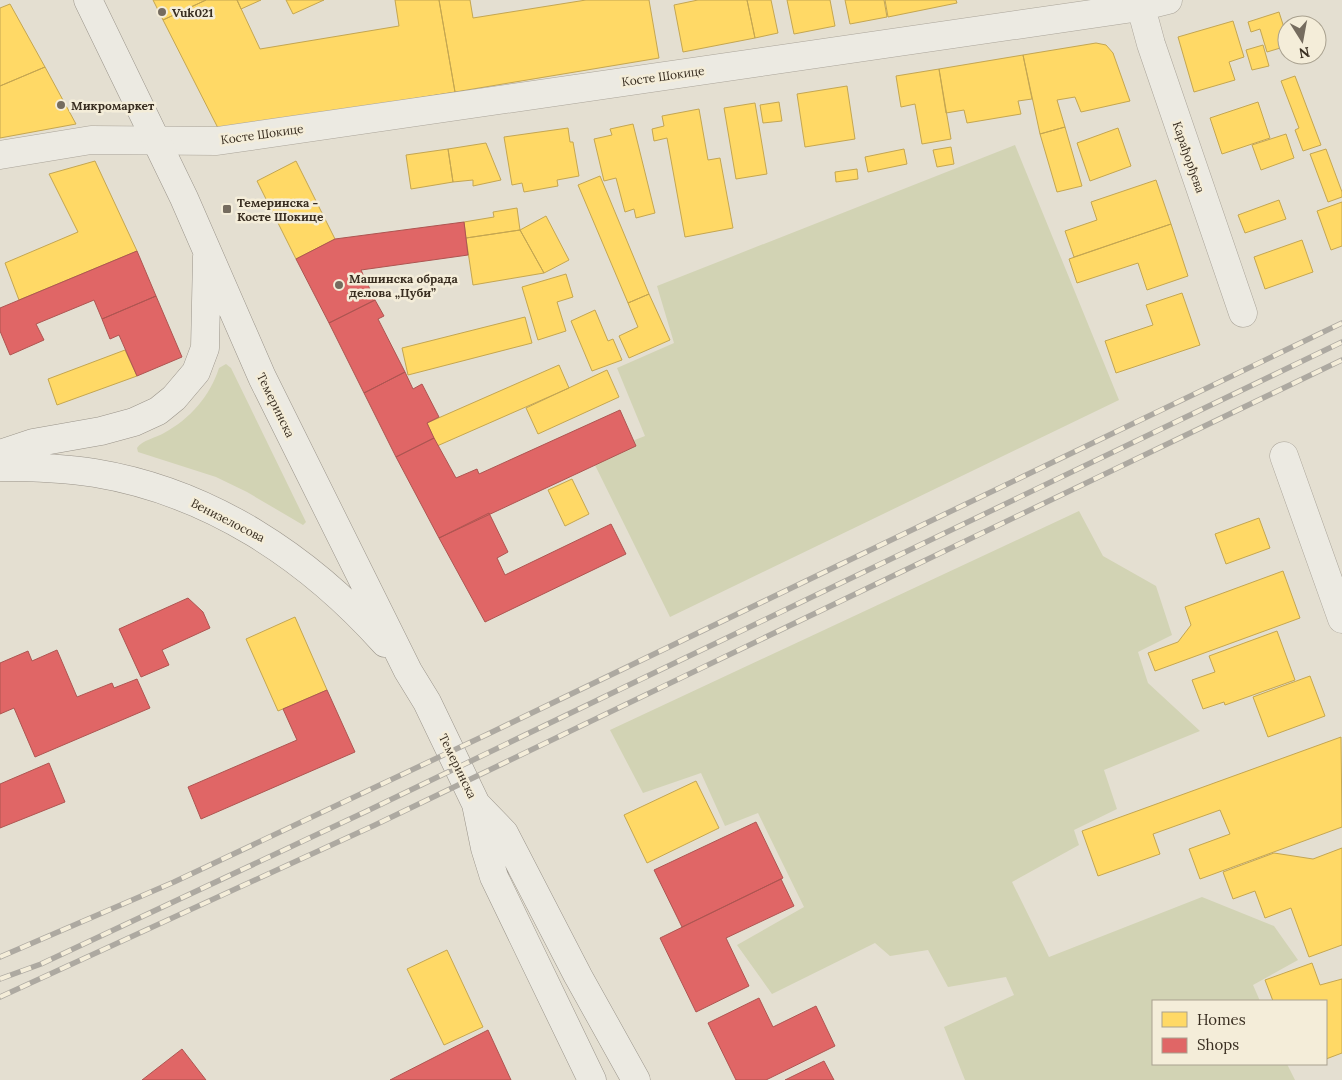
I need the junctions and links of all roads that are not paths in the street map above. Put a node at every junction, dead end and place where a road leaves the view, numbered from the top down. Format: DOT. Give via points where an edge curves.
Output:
graph roads {
  1 [pos="88,0"];
  2 [pos="1168,0"];
  3 [pos="1139,3"];
  4 [pos="157,141"];
  5 [pos="0,154"];
  6 [pos="207,250"];
  7 [pos="1243,313"];
  8 [pos="0,454"];
  9 [pos="1284,456"];
  10 [pos="0,467"];
  11 [pos="1342,618"];
  12 [pos="408,671"];
  13 [pos="476,804"];
  14 [pos="592,1080"];
  15 [pos="636,1080"];
  1 -- 4 [label="main road, Темеринска"];
  2 -- 3 [label="main road, Косте Шокице"];
  3 -- 4 [label="main road, Косте Шокице" via="217,141"];
  3 -- 7 [label="main road, Карађорђева"];
  4 -- 5 [label="main road, Косте Шокице" via="91,140"];
  4 -- 6 [label="main road, Темеринска"];
  6 -- 8 [label="main road" via="205,348 196,372 174,398 158,412 134,422 32,442"];
  6 -- 12 [label="main road, Темеринска" via="262,378"];
  9 -- 11 [label="main road"];
  10 -- 12 [label="main road, Венизелосова" via="95,473 185,497 227,516 271,542 334,592 372,628"];
  12 -- 13 [label="main road, Темеринска" via="427,702"];
  13 -- 14 [label="main road, Темеринска" via="494,877"];
  13 -- 15 [label="main road, Темеринска" via="504,833"];
}
